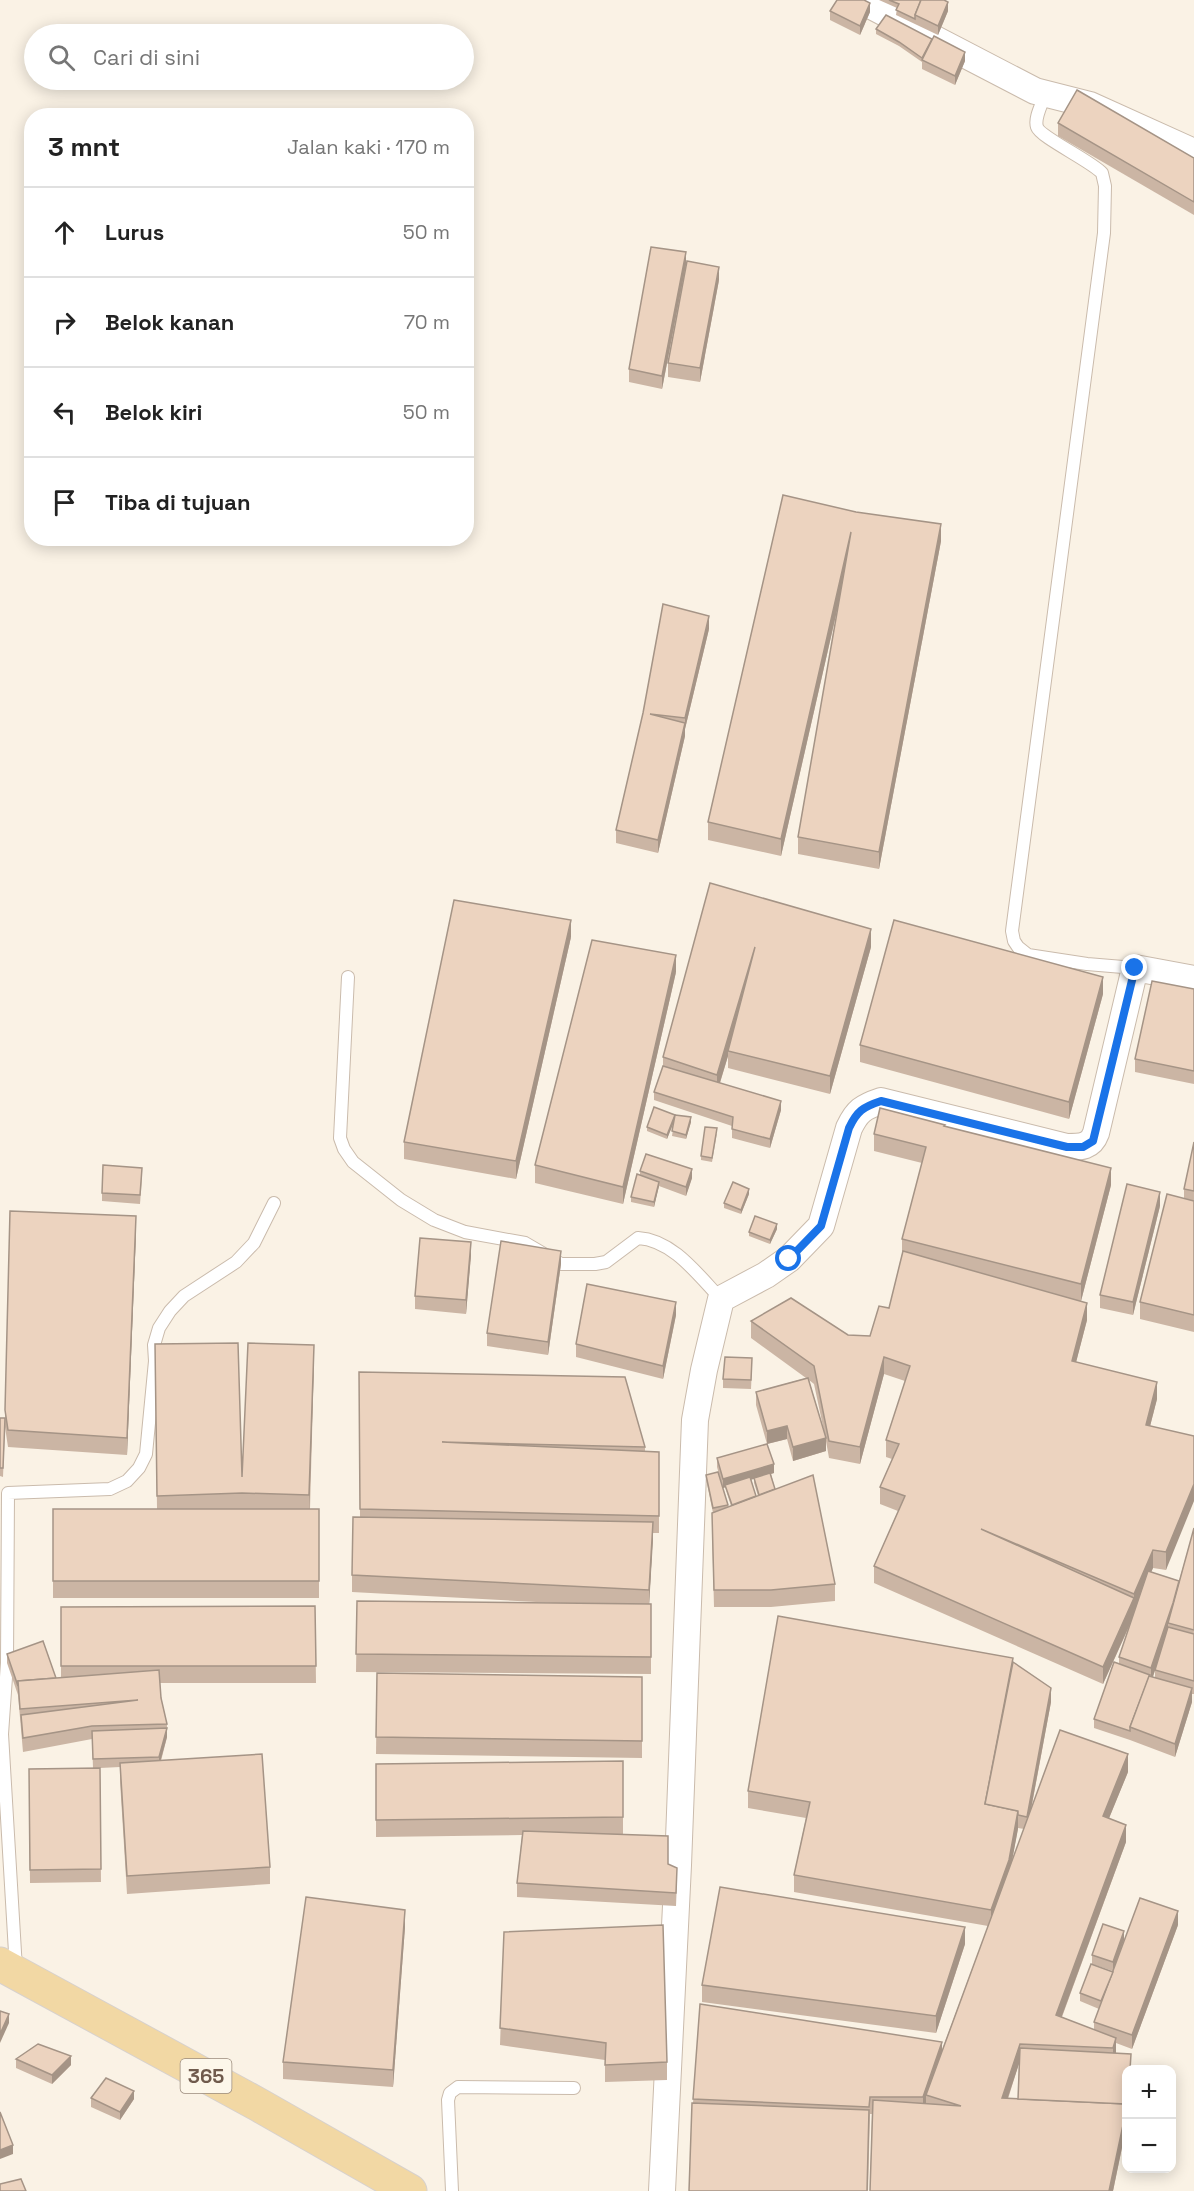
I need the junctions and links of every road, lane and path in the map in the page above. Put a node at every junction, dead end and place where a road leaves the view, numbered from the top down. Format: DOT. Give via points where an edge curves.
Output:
graph roads {
  1 [pos="860,0"];
  2 [pos="1045,95"];
  3 [pos="1194,152"];
  4 [pos="1135,968"];
  5 [pos="348,977"];
  6 [pos="1194,979"];
  7 [pos="274,1203"];
  8 [pos="721,1299"];
  9 [pos="4,1493"];
  10 [pos="8,1969"];
  11 [pos="574,2088"];
  12 [pos="410,2191"];
  13 [pos="452,2191"];
  14 [pos="662,2191"];
  1 -- 2 [label="street"];
  2 -- 3 [label="street" via="1090,105"];
  2 -- 4 [label="lane" via="1036,124 1040,132 1102,173 1104,233 1012,931 1014,941 1028,955"];
  4 -- 6 [label="street"];
  4 -- 8 [label="street" via="1093,1141 1083,1147 1067,1147 881,1101 868,1105 856,1114 849,1128 821,1226 789,1259"];
  5 -- 8 [label="lane" via="340,1138 353,1162 434,1220 465,1232 525,1243 561,1264 606,1262 638,1238 649,1239 679,1256"];
  7 -- 9 [label="lane" via="254,1243 236,1262 184,1296 159,1329 154,1345 146,1454 127,1481 110,1489"];
  8 -- 14 [label="street" via="695,1420"];
  9 -- 10 [label="lane" via="7,1662 2,1734"];
  10 -- 12 [label="main road, 365"];
  11 -- 13 [label="lane" via="453,2090 448,2100"];
}
